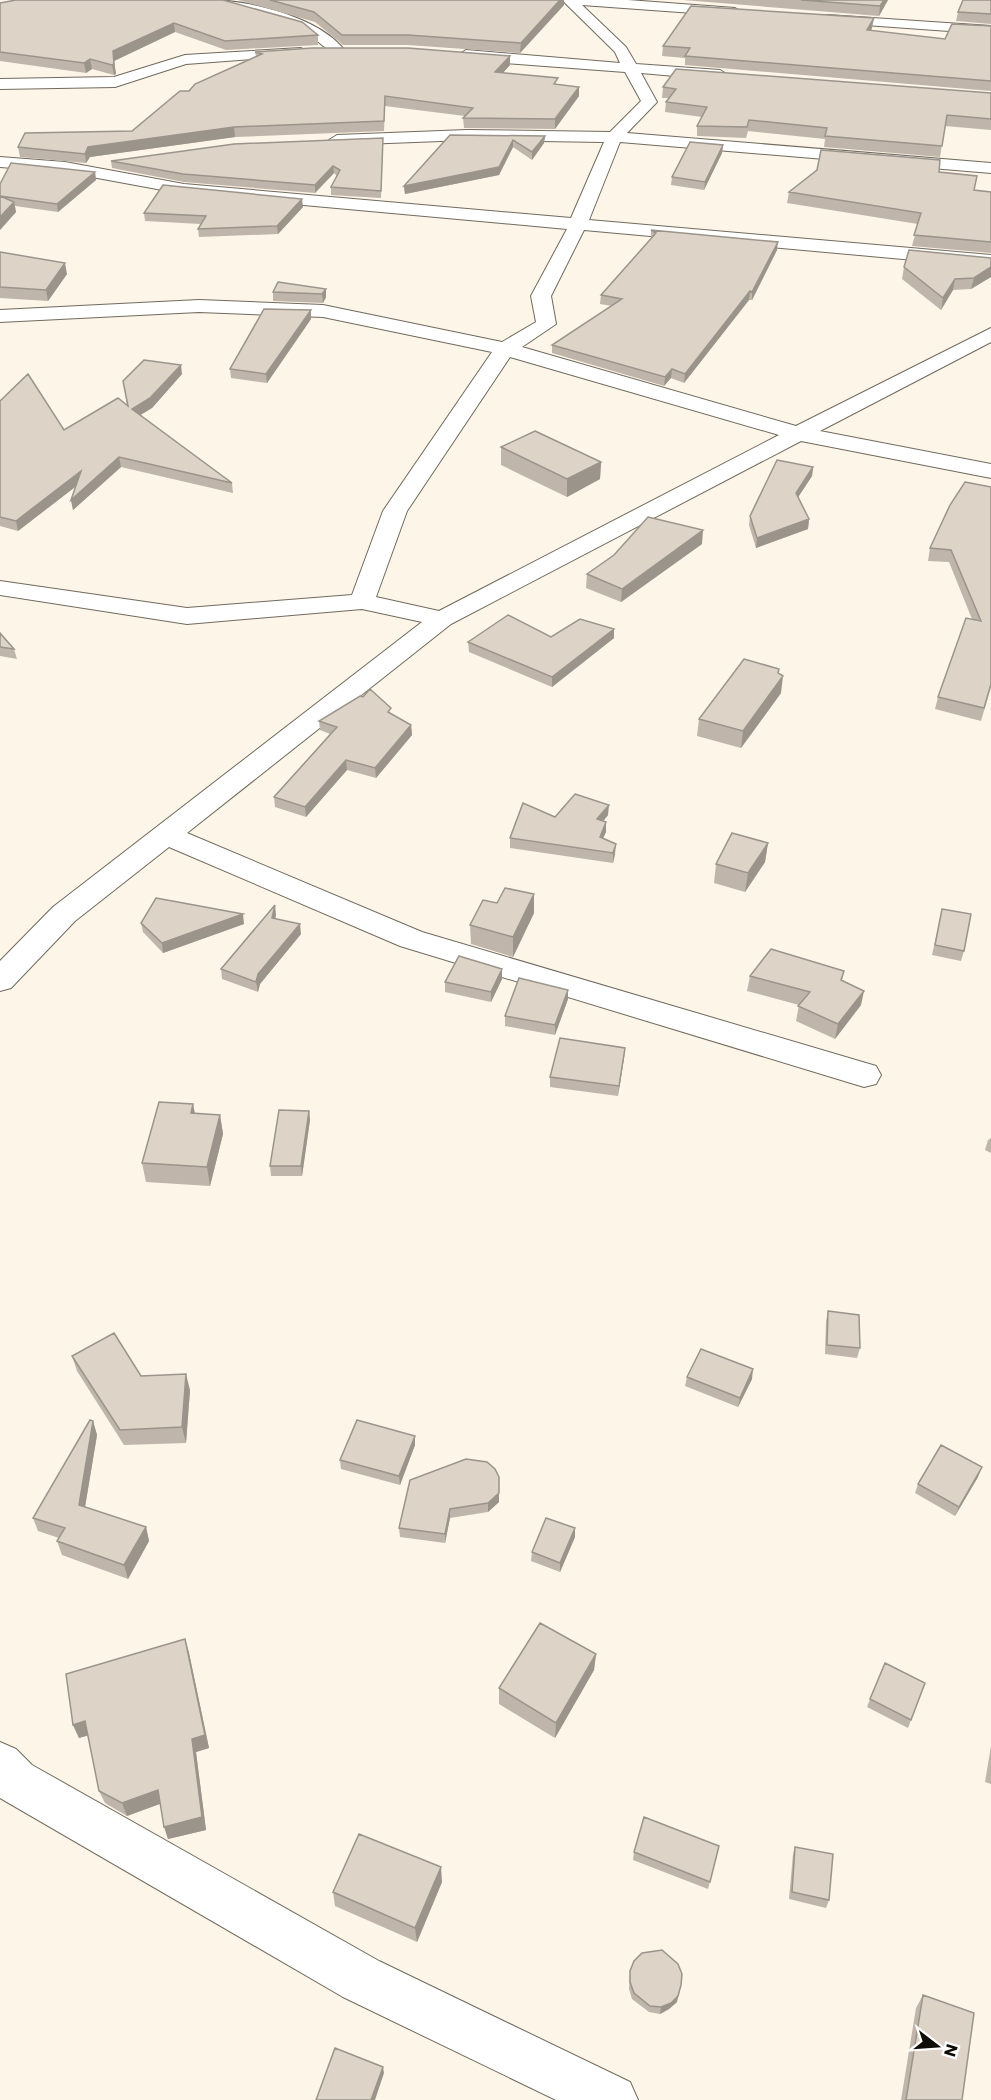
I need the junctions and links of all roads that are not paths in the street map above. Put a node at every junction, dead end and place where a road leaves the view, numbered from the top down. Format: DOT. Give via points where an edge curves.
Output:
graph roads {
  1 [pos="215,0"];
  2 [pos="571,0"];
  3 [pos="939,9"];
  4 [pos="748,13"];
  5 [pos="818,18"];
  6 [pos="935,27"];
  7 [pos="991,30"];
  8 [pos="455,54"];
  9 [pos="631,68"];
  10 [pos="736,76"];
  11 [pos="0,84"];
  12 [pos="614,137"];
  13 [pos="316,141"];
  14 [pos="122,159"];
  15 [pos="0,162"];
  16 [pos="65,167"];
  17 [pos="991,168"];
  18 [pos="578,224"];
  19 [pos="991,261"];
  20 [pos="0,316"];
  21 [pos="991,334"];
  22 [pos="505,349"];
  23 [pos="799,434"];
  24 [pos="991,471"];
  25 [pos="0,588"];
  26 [pos="362,602"];
  27 [pos="442,619"];
  28 [pos="166,835"];
  29 [pos="0,980"];
  30 [pos="864,1075"];
  31 [pos="0,1765"];
  32 [pos="612,2100"];
  1 -- 11 [label="street" via="309,27 344,51 185,60 115,82"];
  2 -- 4 [label="street"];
  2 -- 9 [label="street" via="621,50"];
  3 -- 6 [label="street"];
  5 -- 6 [label="street"];
  6 -- 7 [label="street"];
  8 -- 9 [label="street"];
  9 -- 10 [label="street"];
  9 -- 12 [label="street" via="650,102"];
  12 -- 13 [label="street" via="467,135"];
  12 -- 17 [label="street"];
  12 -- 18 [label="street"];
  14 -- 16 [label="street"];
  15 -- 16 [label="street"];
  16 -- 18 [label="street" via="184,189"];
  18 -- 19 [label="street"];
  18 -- 22 [label="street" via="541,296 546,324"];
  20 -- 22 [label="street" via="200,306 323,311"];
  21 -- 23 [label="street"];
  22 -- 23 [label="street"];
  22 -- 26 [label="street" via="395,511"];
  23 -- 24 [label="street"];
  23 -- 27 [label="street"];
  25 -- 26 [label="street" via="187,616"];
  26 -- 27 [label="street"];
  27 -- 28 [label="street"];
  28 -- 29 [label="street" via="64,914"];
  28 -- 30 [label="street" via="411,939"];
  31 -- 32 [label="street" via="16,1780 361,1978"];
}
